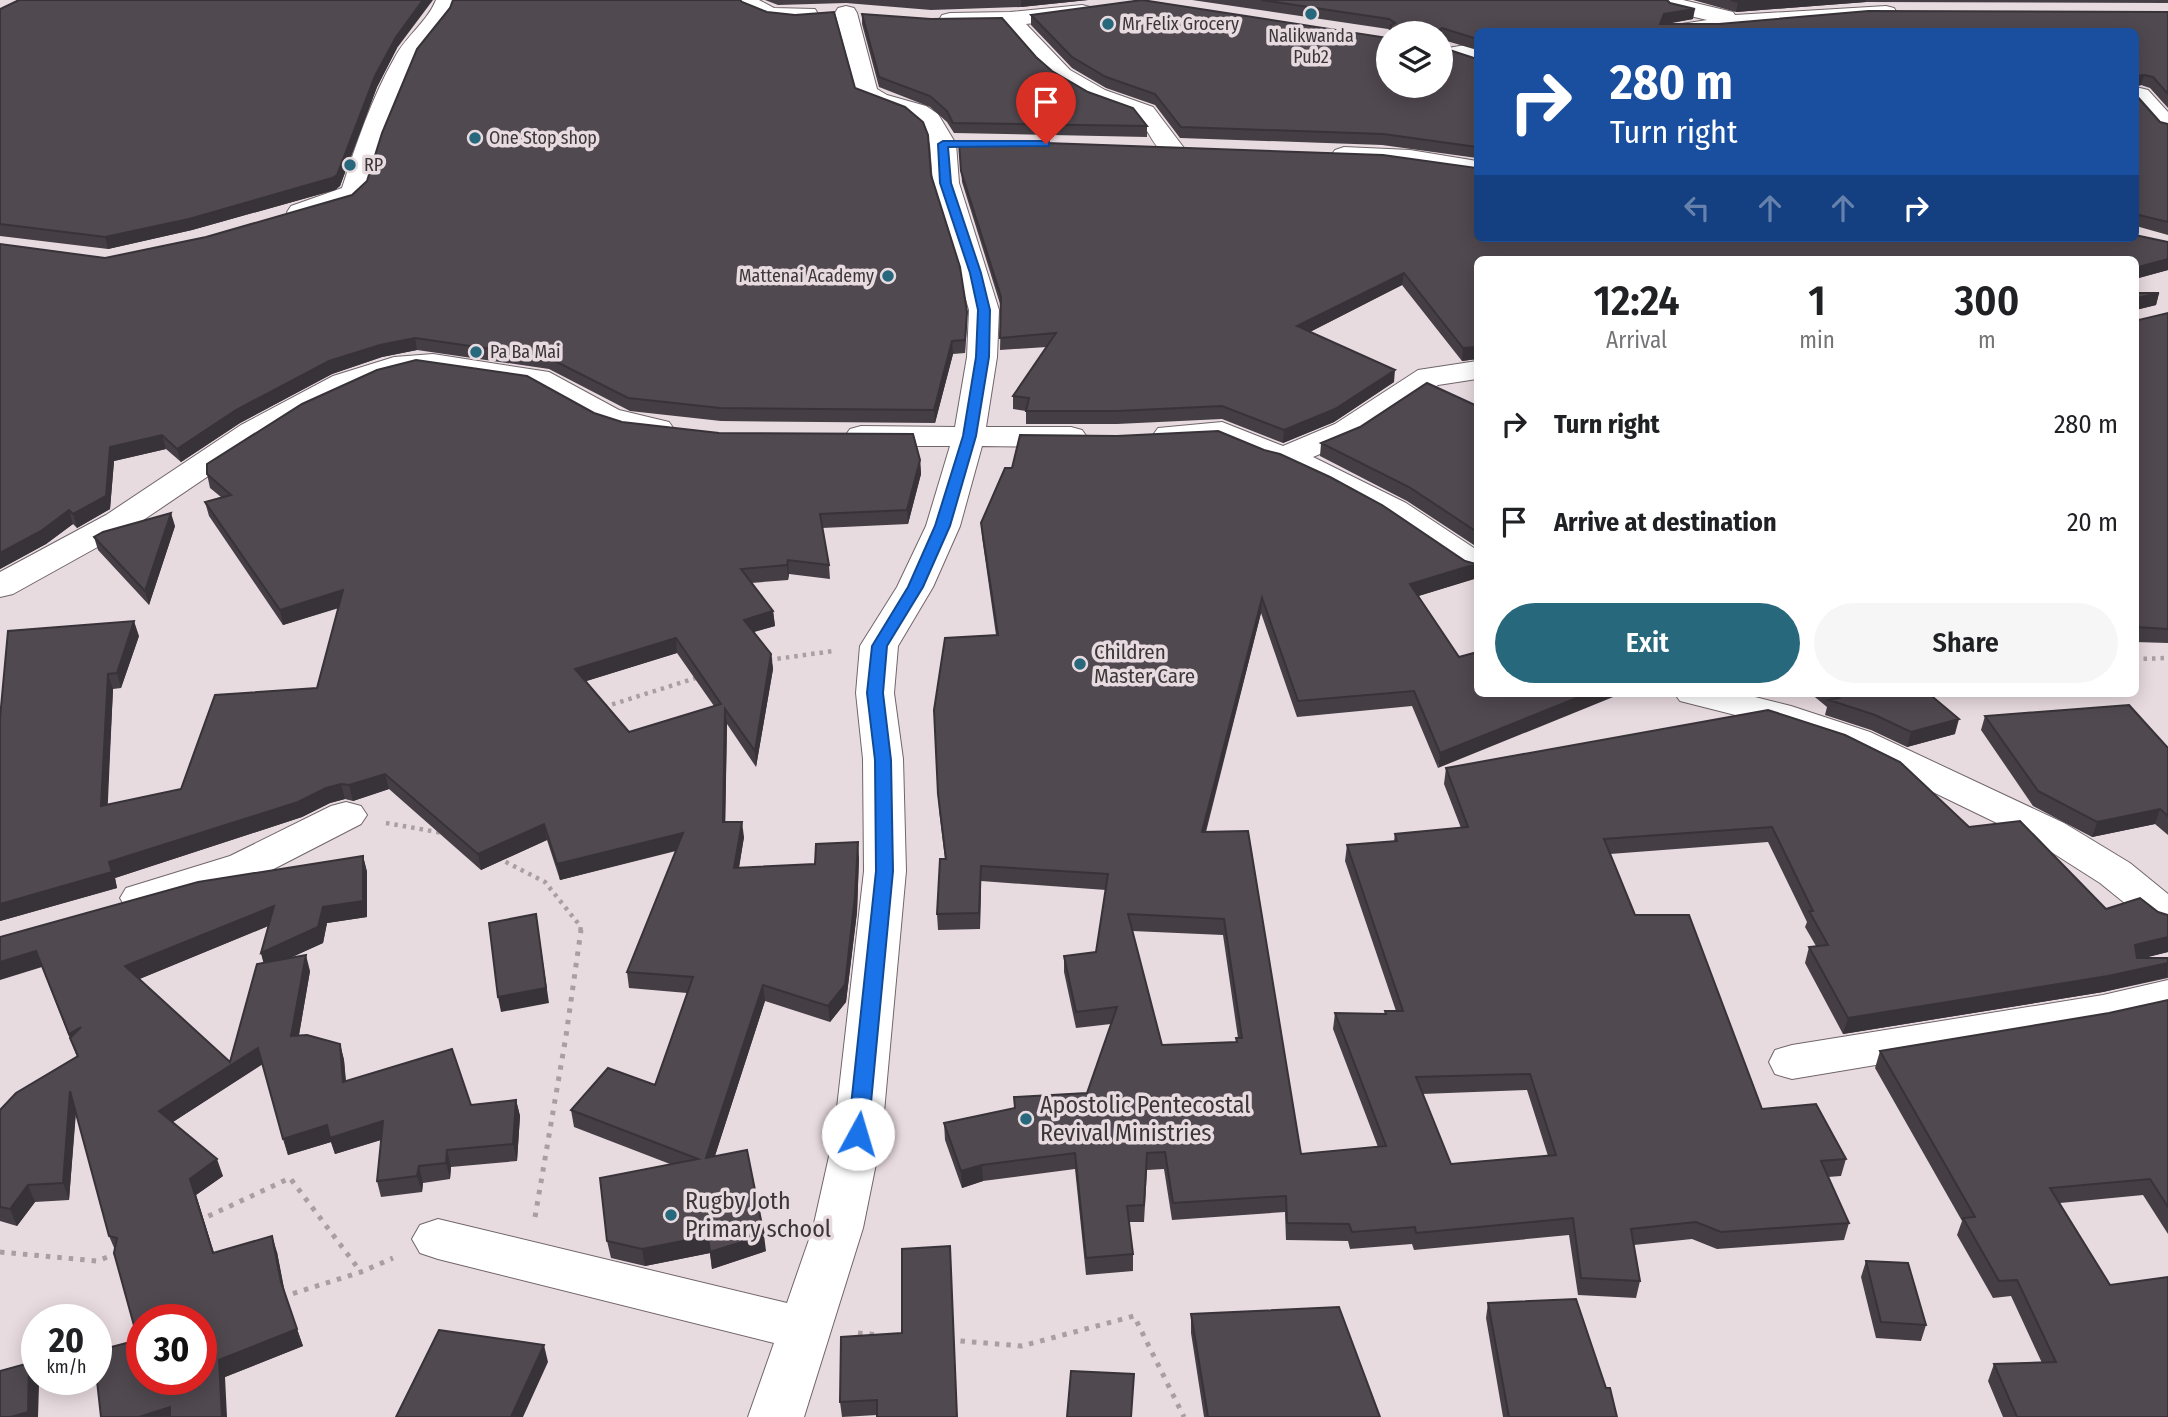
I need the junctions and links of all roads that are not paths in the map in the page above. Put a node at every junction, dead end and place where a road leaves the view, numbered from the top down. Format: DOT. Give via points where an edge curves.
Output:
graph roads {
  1 [pos="447,0"];
  2 [pos="746,0"];
  3 [pos="1671,0"];
  4 [pos="1102,9"];
  5 [pos="1906,13"];
  6 [pos="1010,19"];
  7 [pos="932,20"];
  8 [pos="1741,21"];
  9 [pos="1696,28"];
  10 [pos="2140,95"];
  11 [pos="2168,127"];
  12 [pos="1143,147"];
  13 [pos="1171,148"];
  14 [pos="1196,149"];
  15 [pos="1323,154"];
  16 [pos="1474,169"];
  17 [pos="276,218"];
  18 [pos="1474,370"];
  19 [pos="693,432"];
  20 [pos="828,436"];
  21 [pos="969,436"];
  22 [pos="1140,436"];
  23 [pos="1105,437"];
  24 [pos="1287,456"];
  25 [pos="1474,564"];
  26 [pos="0,586"];
  27 [pos="1709,697"];
  28 [pos="346,815"];
  29 [pos="109,907"];
  30 [pos="2168,916"];
  31 [pos="2168,996"];
  32 [pos="1792,1062"];
  33 [pos="438,1239"];
  34 [pos="805,1329"];
  35 [pos="776,1417"];
  1 -- 17 [label="street" via="406,57 354,191 345,198"];
  2 -- 21 [label="street" via="772,15 859,15 866,93 917,111 956,144 946,183 984,310 982,357"];
  3 -- 8 [label="street" via="1677,6"];
  4 -- 6 [label="street"];
  5 -- 8 [label="street"];
  6 -- 7 [label="street"];
  6 -- 13 [label="street" via="1062,75 1087,91 1144,112"];
  8 -- 9 [label="street"];
  10 -- 11 [label="street"];
  12 -- 13 [label="street"];
  13 -- 14 [label="street"];
  15 -- 16 [label="street" via="1410,158"];
  18 -- 24 [label="street" via="1429,377 1346,431"];
  19 -- 26 [label="street" via="624,423 538,379 433,363 394,366 344,383 252,432 118,522"];
  20 -- 21 [label="street"];
  21 -- 23 [label="street"];
  21 -- 34 [label="street" via="943,526 915,587 879,646 875,693 883,760 885,871 858,1134 838,1228"];
  22 -- 24 [label="street" via="1222,432"];
  24 -- 25 [label="street" via="1394,510"];
  27 -- 30 [label="street" via="1856,740 1929,774 2049,832 2115,873"];
  28 -- 29 [label="street" via="245,866"];
  31 -- 32 [label="street" via="2103,1011"];
  33 -- 34 [label="street"];
  34 -- 35 [label="street"];
}
